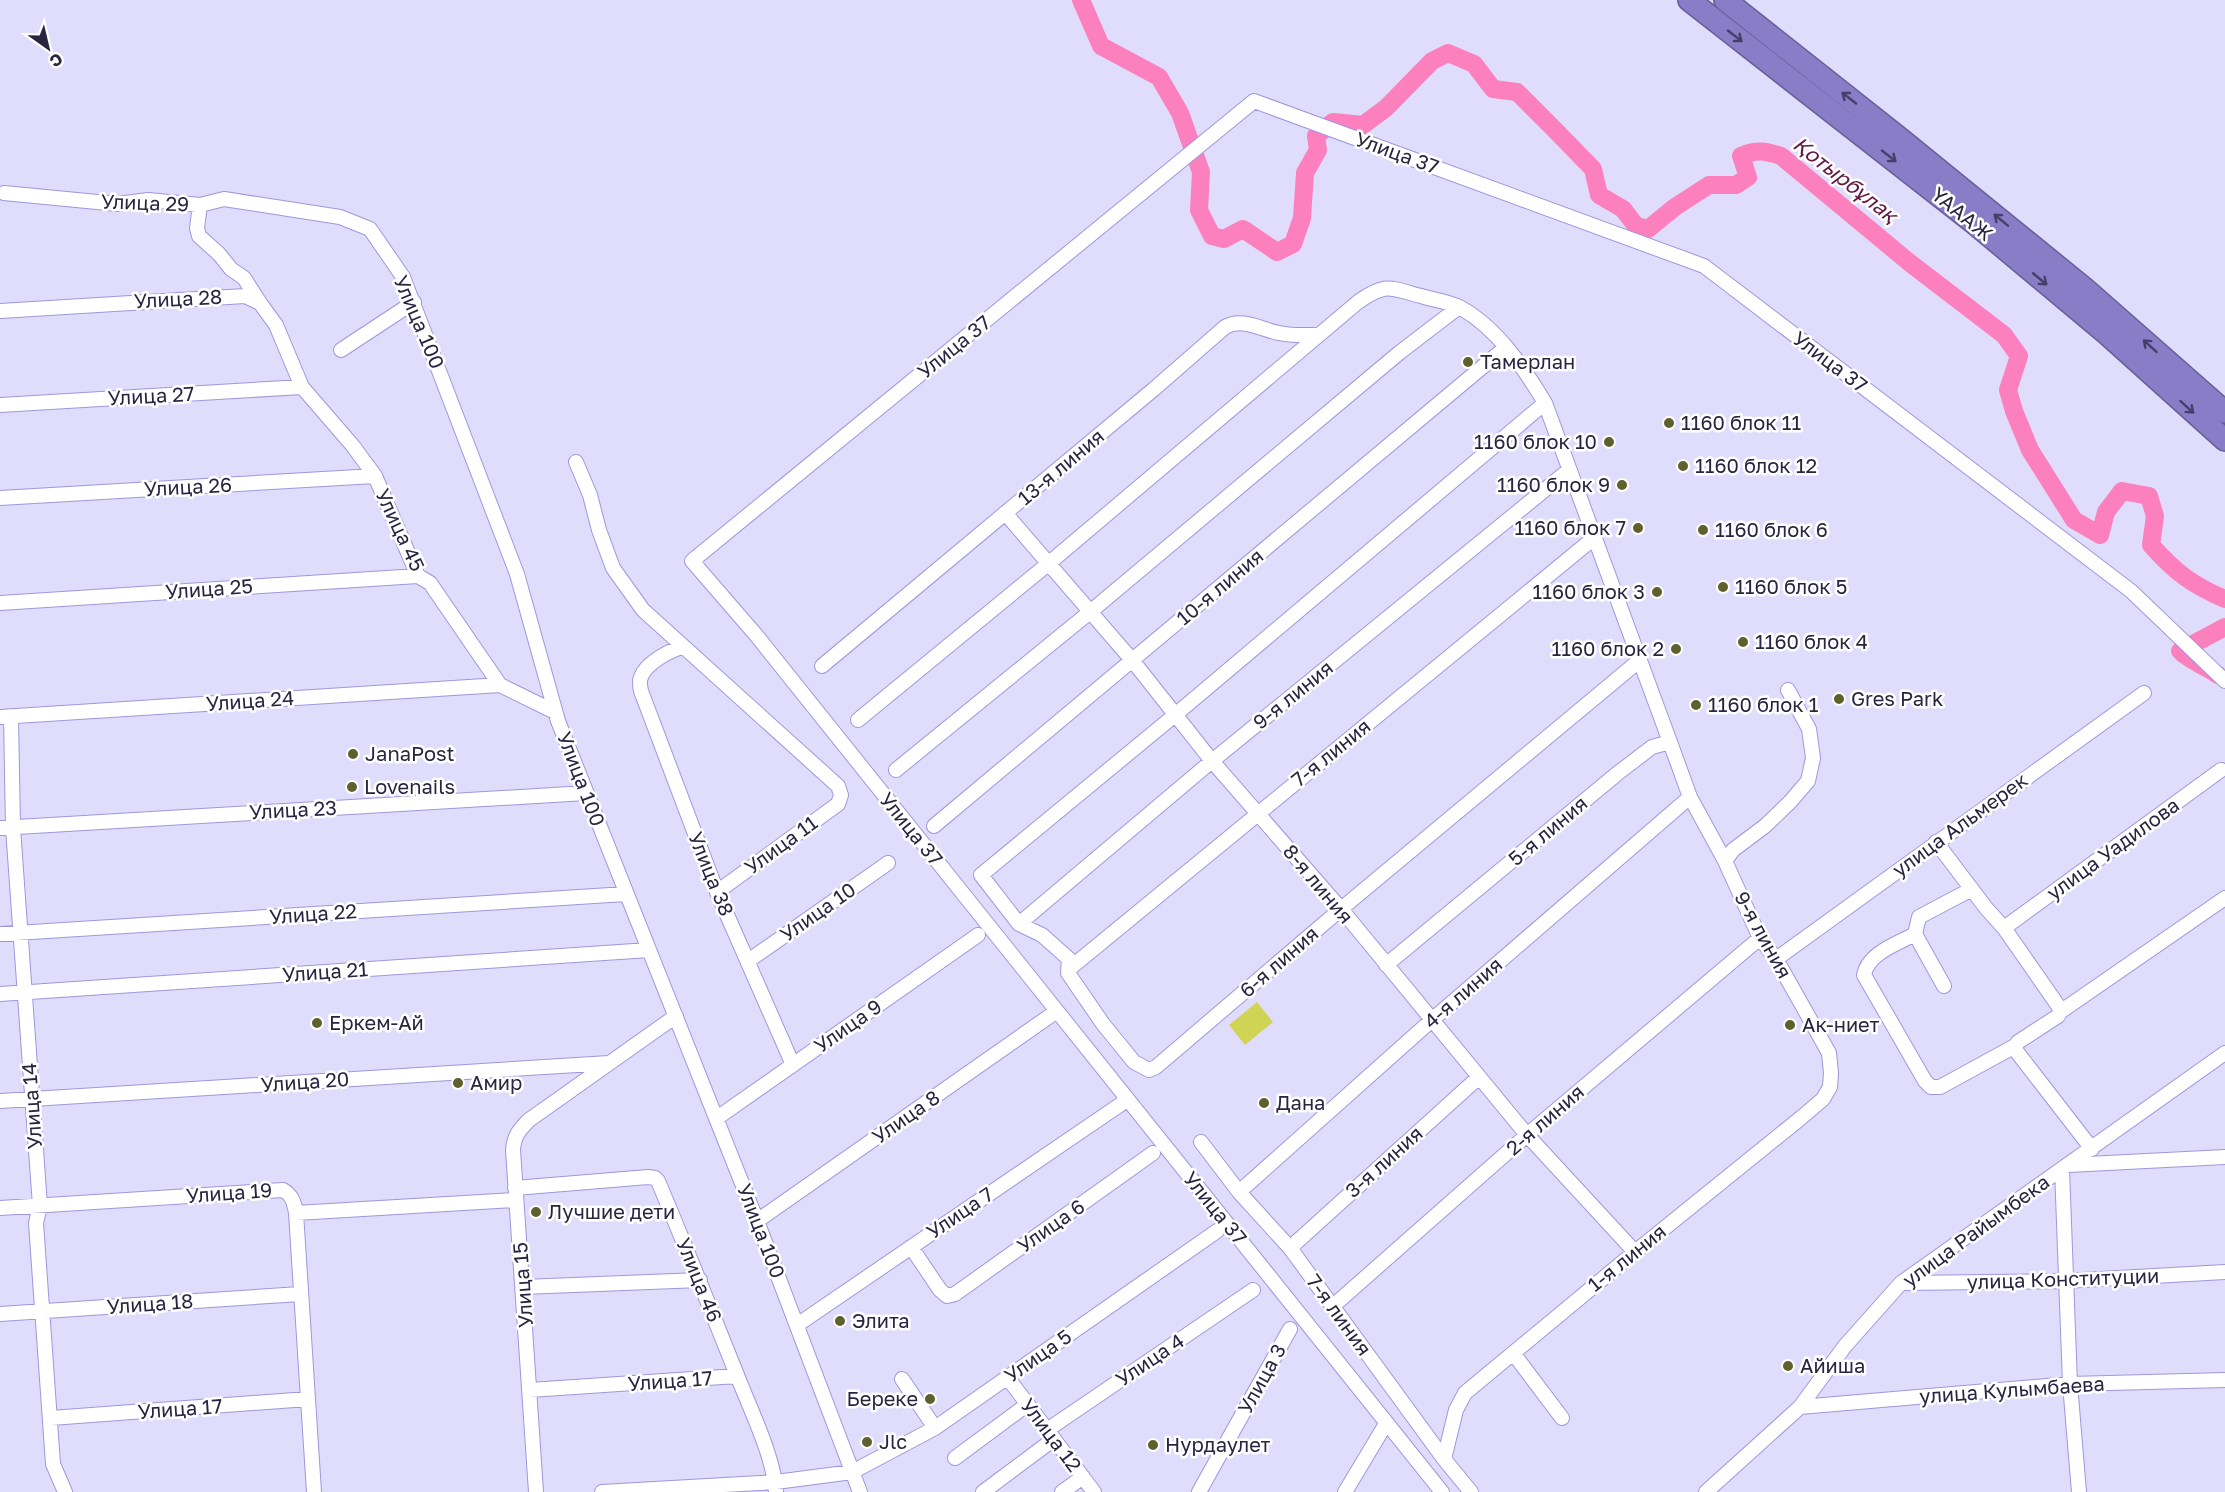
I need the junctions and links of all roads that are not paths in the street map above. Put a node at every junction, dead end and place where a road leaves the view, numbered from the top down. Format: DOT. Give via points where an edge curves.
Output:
graph roads {
  1 [pos="1689,0"];
  2 [pos="1725,0"];
  3 [pos="4,193"];
  4 [pos="200,205"];
  5 [pos="414,302"];
  6 [pos="260,303"];
  7 [pos="1459,307"];
  8 [pos="0,311"];
  9 [pos="1317,336"];
  10 [pos="1505,348"];
  11 [pos="340,350"];
  12 [pos="302,387"];
  13 [pos="1545,403"];
  14 [pos="0,405"];
  15 [pos="2225,412"];
  16 [pos="2225,440"];
  17 [pos="576,462"];
  18 [pos="1569,470"];
  19 [pos="375,476"];
  20 [pos="0,498"];
  21 [pos="1005,513"];
  22 [pos="1594,538"];
  23 [pos="1048,564"];
  24 [pos="418,576"];
  25 [pos="0,603"];
  26 [pos="1090,612"];
  27 [pos="683,647"];
  28 [pos="1132,660"];
  29 [pos="1640,660"];
  30 [pos="822,666"];
  31 [pos="2225,681"];
  32 [pos="500,685"];
  33 [pos="1788,690"];
  34 [pos="2144,693"];
  35 [pos="555,712"];
  36 [pos="1175,715"];
  37 [pos="5,716"];
  38 [pos="858,720"];
  39 [pos="1670,742"];
  40 [pos="1212,761"];
  41 [pos="896,770"];
  42 [pos="2221,770"];
  43 [pos="586,793"];
  44 [pos="1690,797"];
  45 [pos="1258,813"];
  46 [pos="934,826"];
  47 [pos="7,828"];
  48 [pos="1936,842"];
  49 [pos="1725,861"];
  50 [pos="888,863"];
  51 [pos="1972,889"];
  52 [pos="717,892"];
  53 [pos="626,894"];
  54 [pos="2225,898"];
  55 [pos="1341,909"];
  56 [pos="1019,924"];
  57 [pos="2004,928"];
  58 [pos="20,932"];
  59 [pos="0,934"];
  60 [pos="978,934"];
  61 [pos="1915,934"];
  62 [pos="1760,938"];
  63 [pos="649,950"];
  64 [pos="1776,959"];
  65 [pos="748,961"];
  66 [pos="1386,965"];
  67 [pos="1068,969"];
  68 [pos="1944,986"];
  69 [pos="24,992"];
  70 [pos="0,994"];
  71 [pos="2060,1012"];
  72 [pos="1054,1013"];
  73 [pos="676,1016"];
  74 [pos="1433,1019"];
  75 [pos="2015,1046"];
  76 [pos="2225,1053"];
  77 [pos="609,1063"];
  78 [pos="793,1065"];
  79 [pos="1831,1073"];
  80 [pos="1479,1077"];
  81 [pos="31,1099"];
  82 [pos="0,1101"];
  83 [pos="1124,1102"];
  84 [pos="717,1118"];
  85 [pos="1527,1135"];
  86 [pos="1201,1142"];
  87 [pos="2092,1149"];
  88 [pos="1154,1153"];
  89 [pos="2225,1157"];
  90 [pos="2065,1167"];
  91 [pos="1239,1192"];
  92 [pos="516,1194"];
  93 [pos="40,1206"];
  94 [pos="0,1208"];
  95 [pos="296,1212"];
  96 [pos="757,1221"];
  97 [pos="1217,1231"];
  98 [pos="911,1247"];
  99 [pos="1290,1248"];
  100 [pos="1635,1252"];
  101 [pos="2225,1272"];
  102 [pos="700,1280"];
  103 [pos="2065,1281"];
  104 [pos="1901,1283"];
  105 [pos="524,1287"];
  106 [pos="1253,1290"];
  107 [pos="300,1294"];
  108 [pos="1333,1306"];
  109 [pos="44,1311"];
  110 [pos="0,1314"];
  111 [pos="797,1325"];
  112 [pos="1290,1329"];
  113 [pos="1513,1353"];
  114 [pos="737,1376"];
  115 [pos="1007,1377"];
  116 [pos="902,1379"];
  117 [pos="2225,1380"];
  118 [pos="2070,1384"];
  119 [pos="530,1390"];
  120 [pos="308,1399"];
  121 [pos="1028,1404"];
  122 [pos="1800,1407"];
  123 [pos="51,1418"];
  124 [pos="1562,1418"];
  125 [pos="1384,1427"];
  126 [pos="935,1428"];
  127 [pos="1051,1435"];
  128 [pos="955,1458"];
  129 [pos="1444,1459"];
  130 [pos="852,1472"];
  131 [pos="1083,1477"];
  132 [pos="776,1487"];
  133 [pos="678,1490"];
  134 [pos="65,1492"];
  135 [pos="314,1492"];
  136 [pos="536,1492"];
  137 [pos="602,1492"];
  138 [pos="860,1492"];
  139 [pos="983,1492"];
  140 [pos="1062,1492"];
  141 [pos="1094,1492"];
  142 [pos="1198,1492"];
  143 [pos="1345,1492"];
  144 [pos="1442,1492"];
  145 [pos="1471,1492"];
  146 [pos="1706,1492"];
  147 [pos="2079,1492"];
  1 -- 16 [label="highway, ҮАААЖ, one-way" via="1974,223 2107,334"];
  15 -- 2 [label="highway, ҮАААЖ, one-way" via="2075,280"];
  3 -- 4 [label="street, Улица 29" via="118,204 148,200"];
  4 -- 5 [label="street, Улица 100" via="224,200 340,218 370,229 403,277"];
  4 -- 6 [label="street, Улица 29" via="196,228 199,236 244,278"];
  5 -- 11 [label="street"];
  5 -- 35 [label="street, Улица 100" via="517,574"];
  6 -- 8 [label="street, Улица 28" via="245,296"];
  6 -- 12 [label="street" via="276,325"];
  7 -- 9 [label="street" via="1385,287 1365,297"];
  7 -- 10 [label="street" via="1486,324"];
  7 -- 26 [label="street"];
  9 -- 21 [label="street, 13-я линия" via="1280,334 1232,323"];
  9 -- 23 [label="street"];
  10 -- 13 [label="street"];
  10 -- 28 [label="street, 10-я линия"];
  12 -- 14 [label="street, Улица 27"];
  12 -- 19 [label="street, Улица 45"];
  13 -- 18 [label="street"];
  13 -- 36 [label="street"];
  17 -- 27 [label="street" via="613,568 643,610"];
  18 -- 22 [label="street"];
  18 -- 40 [label="street, 9-я линия"];
  19 -- 20 [label="street, Улица 26"];
  19 -- 24 [label="street, Улица 45"];
  21 -- 23 [label="street, 8-я линия"];
  21 -- 30 [label="street, 13-я линия"];
  22 -- 29 [label="street"];
  22 -- 45 [label="street, 7-я линия"];
  23 -- 26 [label="street, 8-я линия"];
  23 -- 38 [label="street"];
  24 -- 25 [label="street, Улица 25"];
  24 -- 32 [label="street, Улица 45" via="430,583"];
  26 -- 28 [label="street, 8-я линия"];
  26 -- 41 [label="street"];
  27 -- 52 [label="street, Улица 38" via="647,667 639,681"];
  27 -- 52 [label="street, Улица 11" via="838,786 841,795 838,804"];
  28 -- 36 [label="street, 8-я линия"];
  28 -- 46 [label="street, 10-я линия"];
  29 -- 39 [label="street"];
  29 -- 55 [label="street, 6-я линия"];
  31 -- 144 [label="street, Улица 37" via="2131,591 1704,266 1254,100 692,561 763,644"];
  32 -- 35 [label="street, Улица 45"];
  32 -- 37 [label="street, Улица 24"];
  33 -- 49 [label="street" via="1809,729 1813,759 1809,782"];
  34 -- 48 [label="street, улица Альмерек"];
  35 -- 43 [label="street, Улица 100"];
  36 -- 40 [label="street, 8-я линия"];
  36 -- 56 [label="street, 6-я линия" via="981,875"];
  37 -- 47 [label="street, Улица 14"];
  39 -- 44 [label="street"];
  39 -- 66 [label="street, 5-я линия" via="1652,747 1618,773"];
  40 -- 45 [label="street, 8-я линия"];
  40 -- 56 [label="street, 9-я линия"];
  42 -- 57 [label="street, улица Уадилова"];
  43 -- 47 [label="street, Улица 23"];
  43 -- 53 [label="street, Улица 100"];
  44 -- 49 [label="street, 9-я линия"];
  44 -- 74 [label="street, 4-я линия"];
  45 -- 55 [label="street, 8-я линия"];
  45 -- 67 [label="street, 7-я линия"];
  47 -- 58 [label="street, Улица 14"];
  48 -- 51 [label="street"];
  48 -- 64 [label="street, улица Альмерек"];
  49 -- 62 [label="street, 9-я линия"];
  50 -- 65 [label="street, Улица 10"];
  51 -- 57 [label="street"];
  51 -- 61 [label="street" via="1919,917"];
  52 -- 65 [label="street, Улица 38"];
  53 -- 58 [label="street, Улица 22"];
  53 -- 63 [label="street, Улица 100"];
  54 -- 71 [label="street"];
  55 -- 66 [label="street, 8-я линия"];
  55 -- 67 [label="street, 6-я линия" via="1149,1070 1134,1062 1103,1024"];
  56 -- 67 [label="street, 6-я линия" via="1058,947 1069,959"];
  57 -- 71 [label="street"];
  58 -- 59 [label="street, Улица 22"];
  58 -- 69 [label="street, Улица 14"];
  60 -- 78 [label="street, Улица 9"];
  61 -- 68 [label="street"];
  61 -- 75 [label="street" via="1871,958 1864,975 1931,1088 1940,1087"];
  62 -- 64 [label="street, 9-я линия"];
  62 -- 85 [label="street, 2-я линия"];
  63 -- 69 [label="street, Улица 21"];
  63 -- 73 [label="street, Улица 100"];
  64 -- 79 [label="street, 9-я линия" via="1828,1053"];
  65 -- 78 [label="street, Улица 38"];
  66 -- 74 [label="street, 8-я линия"];
  69 -- 70 [label="street, Улица 21"];
  69 -- 81 [label="street, Улица 14"];
  71 -- 75 [label="street"];
  72 -- 96 [label="street, Улица 8"];
  73 -- 77 [label="street, Улица 15"];
  73 -- 84 [label="street, Улица 100"];
  74 -- 80 [label="street, 8-я линия"];
  74 -- 91 [label="street, 4-я линия"];
  75 -- 87 [label="street"];
  76 -- 87 [label="street, улица Райымбека"];
  77 -- 81 [label="street, Улица 20"];
  77 -- 92 [label="street, Улица 15" via="519,1129 513,1150"];
  78 -- 84 [label="street, Улица 9"];
  79 -- 100 [label="street, 1-я линия" via="1830,1087 1823,1099"];
  80 -- 85 [label="street, 8-я линия"];
  80 -- 99 [label="street, 3-я линия"];
  81 -- 82 [label="street, Улица 20"];
  81 -- 93 [label="street, Улица 14"];
  83 -- 98 [label="street, Улица 7"];
  84 -- 96 [label="street, Улица 100"];
  85 -- 100 [label="street, 8-я линия"];
  85 -- 108 [label="street, 2-я линия"];
  86 -- 91 [label="street, 7-я линия"];
  87 -- 90 [label="street, улица Райымбека"];
  88 -- 98 [label="street, Улица 6" via="955,1294 947,1296 940,1290"];
  89 -- 90 [label="street"];
  90 -- 103 [label="street"];
  90 -- 104 [label="street, улица Райымбека"];
  91 -- 99 [label="street, 7-я линия"];
  92 -- 95 [label="street, Улица 19"];
  92 -- 102 [label="street, Улица 46" via="654,1178"];
  92 -- 105 [label="street, Улица 15"];
  93 -- 94 [label="street, Улица 19"];
  93 -- 95 [label="street, Улица 19" via="283,1190 293,1199"];
  93 -- 109 [label="street, Улица 14" via="36,1223"];
  95 -- 107 [label="street"];
  96 -- 111 [label="street, Улица 100"];
  97 -- 115 [label="street, Улица 5"];
  98 -- 111 [label="street, Улица 7"];
  99 -- 108 [label="street, 7-я линия"];
  100 -- 113 [label="street, 1-я линия"];
  101 -- 103 [label="street, улица Конституции"];
  102 -- 105 [label="street"];
  102 -- 114 [label="street, Улица 46"];
  103 -- 104 [label="street, улица Конституции"];
  103 -- 118 [label="street"];
  104 -- 122 [label="street, улица Райымбека" via="1845,1346"];
  105 -- 119 [label="street, Улица 15"];
  106 -- 127 [label="street, Улица 4"];
  107 -- 109 [label="street, Улица 18"];
  107 -- 120 [label="street"];
  108 -- 129 [label="street, 7-я линия"];
  109 -- 110 [label="street, Улица 18"];
  109 -- 123 [label="street, Улица 14"];
  111 -- 130 [label="street, Улица 100"];
  112 -- 142 [label="street, Улица 3"];
  113 -- 124 [label="street"];
  113 -- 129 [label="street, 1-я линия" via="1465,1393 1456,1410"];
  114 -- 119 [label="street, Улица 17"];
  114 -- 132 [label="street, Улица 46"];
  115 -- 121 [label="street, Улица 12"];
  115 -- 126 [label="street, Улица 5"];
  116 -- 126 [label="street"];
  117 -- 118 [label="street, улица Кулымбаева"];
  118 -- 122 [label="street, улица Кулымбаева"];
  118 -- 147 [label="street"];
  119 -- 136 [label="street, Улица 15"];
  120 -- 123 [label="street, Улица 17"];
  120 -- 135 [label="street"];
  121 -- 127 [label="street, Улица 12"];
  121 -- 128 [label="street"];
  122 -- 146 [label="street, улица Райымбека"];
  123 -- 134 [label="street, Улица 14" via="53,1464"];
  125 -- 143 [label="street"];
  126 -- 130 [label="street, Улица 5"];
  127 -- 131 [label="street, Улица 12"];
  127 -- 139 [label="street, Улица 4"];
  129 -- 145 [label="street, 7-я линия"];
  130 -- 132 [label="street"];
  130 -- 138 [label="street, Улица 100"];
  131 -- 140 [label="street"];
  131 -- 141 [label="street, Улица 12"];
  132 -- 133 [label="street"];
  133 -- 137 [label="street"];
}
